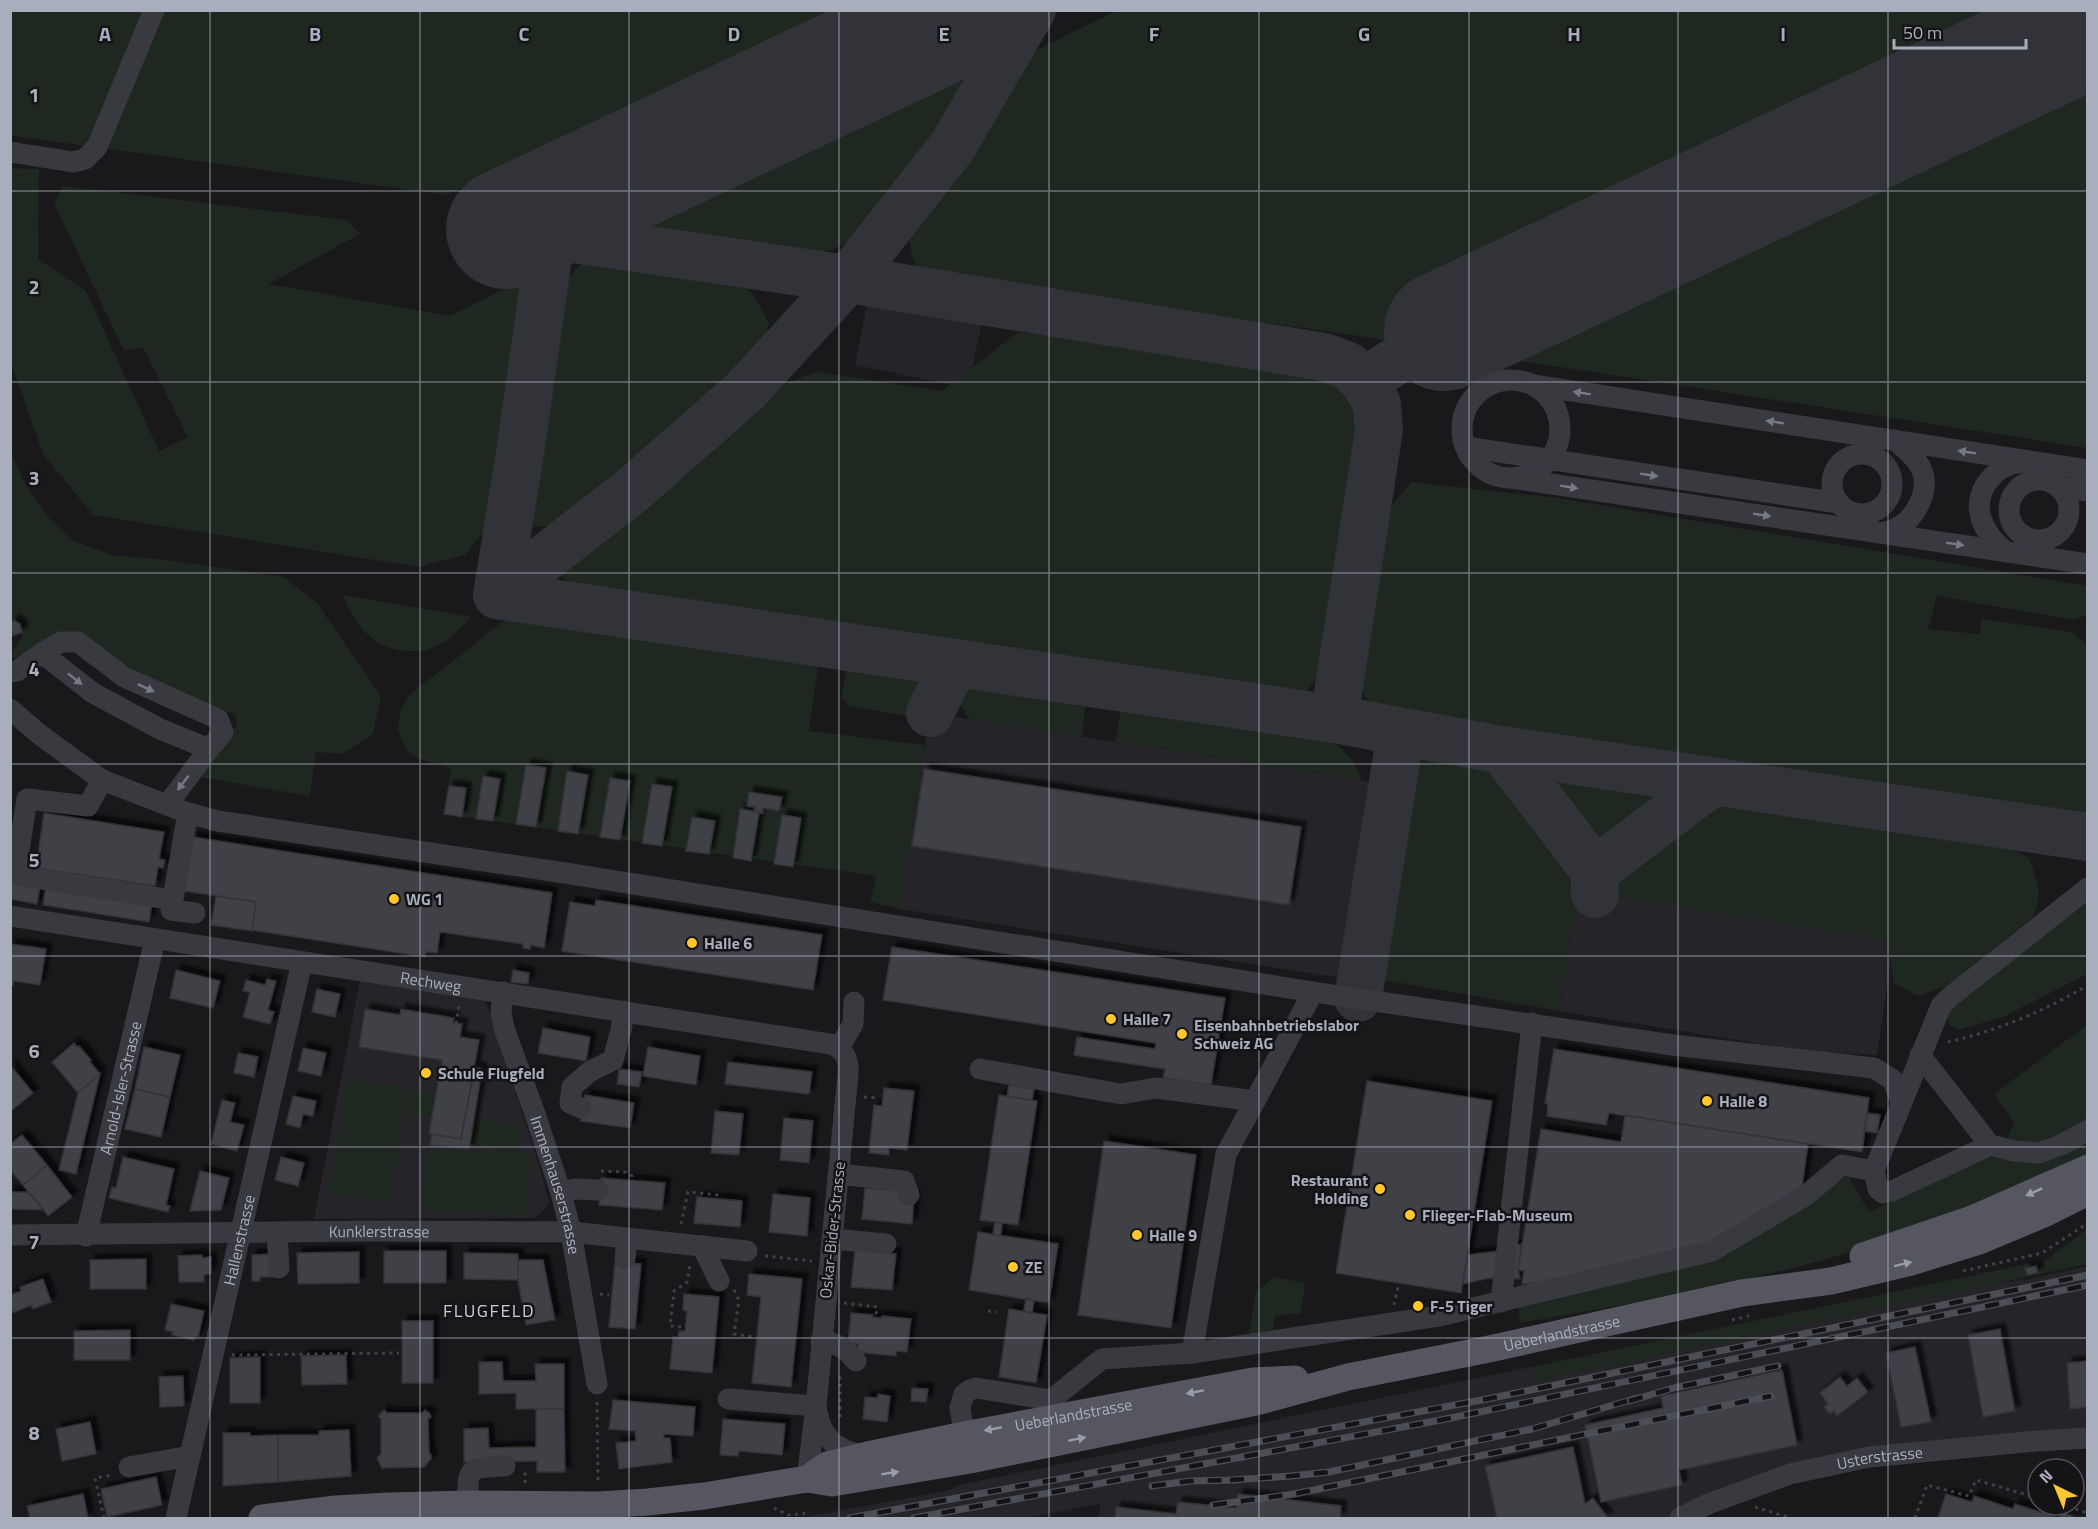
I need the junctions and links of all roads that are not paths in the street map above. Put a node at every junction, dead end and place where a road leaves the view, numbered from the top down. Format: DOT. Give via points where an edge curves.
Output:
graph roads {
  1 [pos="154,10"];
  2 [pos="10,152"];
  3 [pos="1533,385"];
  4 [pos="1841,432"];
  5 [pos="1895,440"];
  6 [pos="1466,447"];
  7 [pos="1874,455"];
  8 [pos="1549,460"];
  9 [pos="2029,461"];
  10 [pos="2081,469"];
  11 [pos="1511,478"];
  12 [pos="2050,483"];
  13 [pos="2088,491"];
  14 [pos="1839,503"];
  15 [pos="1863,514"];
  16 [pos="1828,525"];
  17 [pos="1881,533"];
  18 [pos="2030,540"];
  19 [pos="2006,552"];
  20 [pos="2055,560"];
  21 [pos="2088,564"];
  22 [pos="42,653"];
  23 [pos="10,672"];
  24 [pos="10,709"];
  25 [pos="209,749"];
  26 [pos="102,780"];
  27 [pos="167,805"];
  28 [pos="188,813"];
  29 [pos="2088,888"];
  30 [pos="173,900"];
  31 [pos="195,914"];
  32 [pos="10,916"];
  33 [pos="155,939"];
  34 [pos="302,962"];
  35 [pos="503,992"];
  36 [pos="1313,992"];
  37 [pos="854,1002"];
  38 [pos="624,1011"];
  39 [pos="1532,1023"];
  40 [pos="1922,1051"];
  41 [pos="843,1052"];
  42 [pos="980,1069"];
  43 [pos="1255,1101"];
  44 [pos="1901,1103"];
  45 [pos="581,1108"];
  46 [pos="2088,1130"];
  47 [pos="1990,1145"];
  48 [pos="2088,1168"];
  49 [pos="1875,1171"];
  50 [pos="838,1174"];
  51 [pos="598,1190"];
  52 [pos="2088,1192"];
  53 [pos="561,1193"];
  54 [pos="909,1195"];
  55 [pos="571,1232"];
  56 [pos="241,1233"];
  57 [pos="277,1233"];
  58 [pos="10,1235"];
  59 [pos="86,1236"];
  60 [pos="627,1238"];
  61 [pos="831,1239"];
  62 [pos="886,1244"];
  63 [pos="691,1245"];
  64 [pos="747,1251"];
  65 [pos="625,1259"];
  66 [pos="279,1268"];
  67 [pos="726,1283"];
  68 [pos="1742,1293"];
  69 [pos="1501,1302"];
  70 [pos="822,1341"];
  71 [pos="1192,1353"];
  72 [pos="848,1364"];
  73 [pos="597,1384"];
  74 [pos="728,1399"];
  75 [pos="816,1406"];
  76 [pos="2088,1438"];
  77 [pos="967,1447"];
  78 [pos="867,1455"];
  79 [pos="190,1456"];
  80 [pos="515,1468"];
  81 [pos="124,1470"];
  82 [pos="807,1479"];
  83 [pos="468,1504"];
  84 [pos="176,1518"];
  85 [pos="262,1518"];
  86 [pos="1680,1518"];
  1 -- 2 [label="street" via="97,147 85,159 73,162"];
  4 -- 3 [label="street, one-way"];
  3 -- 6 [label="street" via="1517,380 1500,381 1474,397 1462,426"];
  3 -- 8 [label="street" via="1547,395 1560,425 1558,442"];
  4 -- 5 [label="street"];
  4 -- 7 [label="street"];
  9 -- 5 [label="street, one-way"];
  5 -- 17 [label="street" via="1911,453 1922,470 1924,486 1909,519"];
  6 -- 8 [label="street"];
  6 -- 11 [label="street" via="1482,468"];
  7 -- 14 [label="street" via="1855,453 1840,463 1832,479 1832,490"];
  7 -- 15 [label="street" via="1889,468 1893,488 1883,507"];
  8 -- 11 [label="street" via="1527,475"];
  8 -- 14 [label="street, one-way"];
  9 -- 10 [label="street"];
  9 -- 19 [label="street" via="2006,466 1991,477 1982,492 1978,511 1984,528"];
  10 -- 12 [label="street" via="2060,471"];
  11 -- 16 [label="street, one-way"];
  12 -- 13 [label="street"];
  12 -- 18 [label="street" via="2066,494 2070,515 2060,533 2050,539"];
  12 -- 18 [label="street" via="2032,481 2017,490 2009,506 2013,527"];
  14 -- 15 [label="street" via="1853,513"];
  15 -- 16 [label="street"];
  16 -- 17 [label="street"];
  17 -- 19 [label="street, one-way"];
  18 -- 20 [label="street"];
  19 -- 20 [label="street"];
  20 -- 21 [label="street"];
  22 -- 23 [label="street"];
  22 -- 25 [label="street, one-way" via="93,693 160,729"];
  22 -- 25 [label="street, one-way" via="61,642 78,642 124,677 218,719 223,732"];
  24 -- 26 [label="street"];
  25 -- 27 [label="street, one-way"];
  26 -- 27 [label="street"];
  26 -- 30 [label="street" via="88,806 27,799 15,875"];
  27 -- 28 [label="street"];
  28 -- 30 [label="street"];
  28 -- 36 [label="street" via="218,821"];
  29 -- 40 [label="street" via="1951,996 1934,1018"];
  30 -- 31 [label="street" via="171,910"];
  32 -- 33 [label="street, Rechweg"];
  33 -- 34 [label="street, Rechweg"];
  33 -- 59 [label="street, Arnold-Isler-Strasse"];
  34 -- 35 [label="street, Rechweg"];
  34 -- 56 [label="street, Hallenstrasse"];
  35 -- 38 [label="street, Rechweg"];
  35 -- 53 [label="street, Immenhauserstrasse" via="504,1028"];
  36 -- 39 [label="street"];
  36 -- 43 [label="street"];
  37 -- 41 [label="street" via="853,1024"];
  38 -- 41 [label="street, Rechweg" via="830,1044"];
  38 -- 45 [label="street" via="613,1060 589,1072 572,1087 570,1103"];
  39 -- 44 [label="street" via="1673,1045 1874,1068 1893,1080"];
  39 -- 69 [label="street"];
  40 -- 44 [label="street"];
  40 -- 47 [label="street"];
  41 -- 50 [label="street, Oskar-Bider-Strasse" via="848,1074"];
  42 -- 43 [label="street" via="1121,1094 1156,1088"];
  43 -- 71 [label="street" via="1226,1154"];
  44 -- 49 [label="street"];
  46 -- 47 [label="street" via="2038,1153"];
  47 -- 49 [label="street" via="1892,1191 1883,1193 1878,1189"];
  48 -- 68 [label="main road, Ueberlandstrasse, one-way" via="1972,1219"];
  49 -- 69 [label="street" via="1842,1165 1805,1196 1712,1251"];
  50 -- 54 [label="street" via="904,1181"];
  50 -- 61 [label="street, Oskar-Bider-Strasse"];
  51 -- 53 [label="street"];
  68 -- 52 [label="main road, Ueberlandstrasse, one-way" via="1831,1281 1911,1262 1979,1240"];
  53 -- 55 [label="street, Immenhauserstrasse"];
  55 -- 57 [label="street, Kunklerstrasse" via="483,1240"];
  55 -- 60 [label="street, Kunklerstrasse"];
  55 -- 73 [label="street, Immenhauserstrasse"];
  56 -- 57 [label="street, Kunklerstrasse"];
  56 -- 59 [label="street, Kunklerstrasse"];
  56 -- 79 [label="street, Hallenstrasse"];
  57 -- 66 [label="street"];
  58 -- 59 [label="street, Kunklerstrasse"];
  60 -- 63 [label="street, Kunklerstrasse"];
  60 -- 65 [label="street"];
  61 -- 62 [label="street"];
  61 -- 70 [label="street, Oskar-Bider-Strasse"];
  63 -- 64 [label="street, Kunklerstrasse"];
  63 -- 67 [label="street"];
  68 -- 77 [label="main road, Ueberlandstrasse" via="1348,1377 1256,1402"];
  69 -- 71 [label="street" via="1439,1316"];
  70 -- 72 [label="street" via="846,1348"];
  70 -- 75 [label="street, Oskar-Bider-Strasse"];
  71 -- 77 [label="street" via="1102,1359 1051,1400 970,1390 964,1394 960,1407"];
  74 -- 75 [label="street"];
  75 -- 78 [label="street, Oskar-Bider-Strasse" via="823,1431 832,1443 850,1453"];
  75 -- 82 [label="street, Oskar-Bider-Strasse"];
  76 -- 86 [label="street, Usterstrasse" via="1869,1457 1790,1474"];
  77 -- 78 [label="main road, Ueberlandstrasse"];
  82 -- 77 [label="main road, Ueberlandstrasse, one-way" via="832,1483"];
  78 -- 82 [label="main road, Ueberlandstrasse" via="827,1465"];
  79 -- 81 [label="street"];
  79 -- 84 [label="street, Hallenstrasse"];
  80 -- 83 [label="street" via="478,1467 471,1471"];
  82 -- 83 [label="main road, Ueberlandstrasse" via="704,1496 598,1505"];
  83 -- 85 [label="main road, Ueberlandstrasse" via="336,1509"];
}
